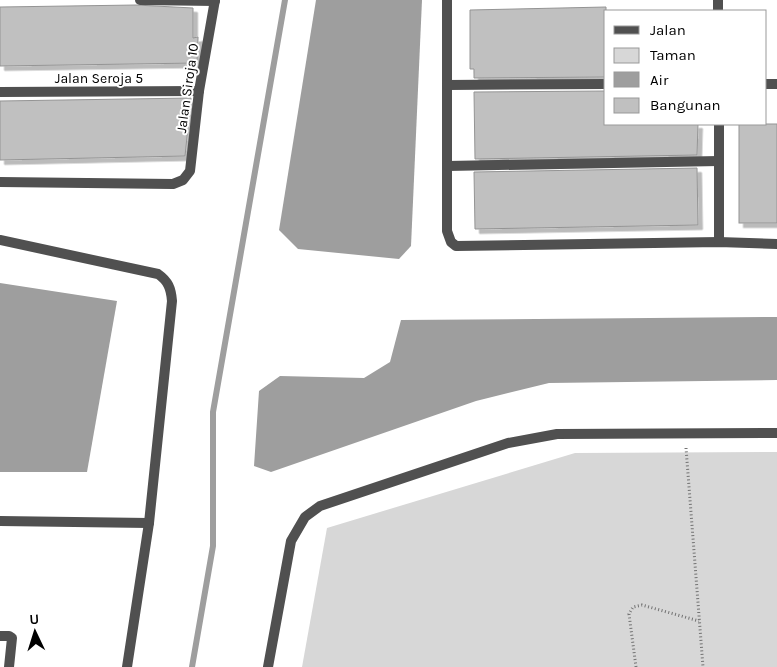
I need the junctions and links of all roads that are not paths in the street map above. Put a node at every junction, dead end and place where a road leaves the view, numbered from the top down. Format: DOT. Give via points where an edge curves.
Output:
graph roads {
  1 [pos="140,0"];
  2 [pos="215,0"];
  3 [pos="447,0"];
  4 [pos="447,84"];
  5 [pos="604,84"];
  6 [pos="199,91"];
  7 [pos="0,92"];
  8 [pos="719,125"];
  9 [pos="719,161"];
  10 [pos="448,166"];
  11 [pos="0,182"];
  12 [pos="0,240"];
  13 [pos="719,242"];
  14 [pos="777,244"];
  15 [pos="777,433"];
  16 [pos="0,522"];
  17 [pos="149,522"];
  18 [pos="0,636"];
  19 [pos="9,667"];
  20 [pos="127,667"];
  21 [pos="268,667"];
  1 -- 2 [label="street"];
  2 -- 6 [label="street, Jalan Siroja 10"];
  3 -- 4 [label="street"];
  4 -- 5 [label="street"];
  4 -- 10 [label="street"];
  6 -- 7 [label="street, Jalan Seroja 5"];
  6 -- 11 [label="street, Jalan Siroja 10" via="191,166 185,178 173,184"];
  8 -- 9 [label="street"];
  9 -- 10 [label="street"];
  9 -- 13 [label="street"];
  10 -- 13 [label="street" via="447,231 451,242 460,247"];
  12 -- 17 [label="street" via="158,274 169,285 172,301"];
  13 -- 14 [label="street"];
  15 -- 21 [label="street" via="535,436 320,506 305,517 291,541"];
  16 -- 17 [label="street"];
  17 -- 20 [label="street"];
  18 -- 19 [label="street" via="12,638"];
}
